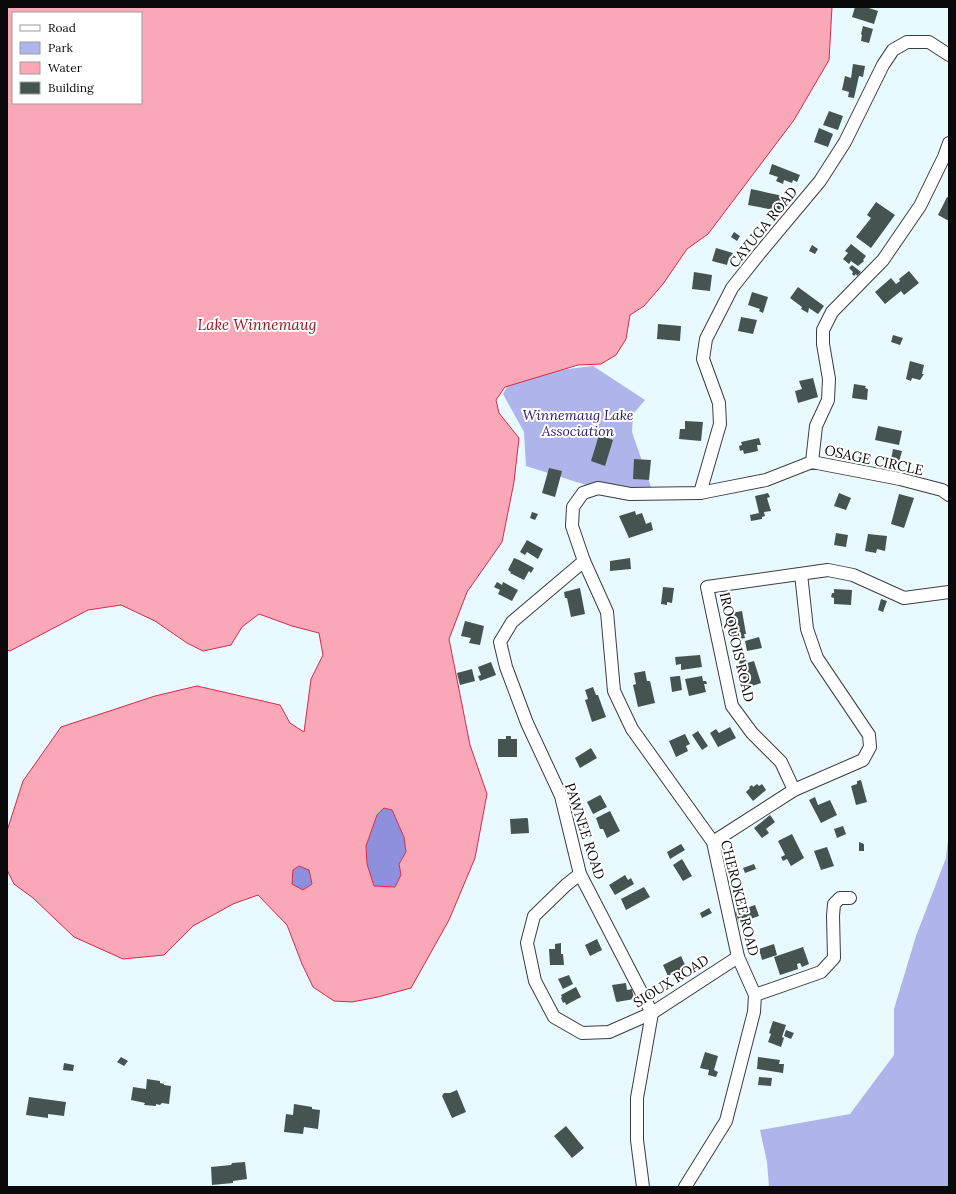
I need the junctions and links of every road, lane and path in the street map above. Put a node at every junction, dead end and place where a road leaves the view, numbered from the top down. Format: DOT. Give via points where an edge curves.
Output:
graph roads {
  1 [pos="949,55"];
  2 [pos="949,143"];
  3 [pos="812,462"];
  4 [pos="700,493"];
  5 [pos="949,495"];
  6 [pos="584,561"];
  7 [pos="801,574"];
  8 [pos="949,592"];
  9 [pos="794,790"];
  10 [pos="713,842"];
  11 [pos="580,874"];
  12 [pos="850,898"];
  13 [pos="738,957"];
  14 [pos="755,995"];
  15 [pos="652,1013"];
  16 [pos="643,1187"];
  17 [pos="685,1187"];
  1 -- 4 [label="street, CAYUGA ROAD" via="929,42 907,42 893,50 845,142 820,181 732,288 706,339 703,359 719,403 720,424"];
  2 -- 3 [label="street" via="920,206 883,260 832,312 823,330 829,379 828,400 816,426"];
  3 -- 4 [label="street, OSAGE CIRCLE" via="766,480"];
  3 -- 5 [label="street, OSAGE CIRCLE" via="900,479 942,490"];
  4 -- 6 [label="street, OSAGE CIRCLE" via="630,494 598,488 584,493 574,507 572,526"];
  6 -- 10 [label="street, CHEROKEE ROAD" via="607,612 614,692 632,729"];
  6 -- 11 [label="street, PAWNEE ROAD" via="512,622 500,642 506,667 527,723 561,796"];
  7 -- 8 [label="street" via="828,570 853,575 904,598"];
  7 -- 9 [label="street" via="807,629 817,658 869,735 870,747 863,760"];
  7 -- 9 [label="street, IROQUOIS ROAD" via="707,587 732,706 752,733 781,762"];
  9 -- 10 [label="street"];
  10 -- 13 [label="street, CHEROKEE ROAD"];
  11 -- 15 [label="street, PAWNEE ROAD"];
  11 -- 15 [label="street, SIOUX ROAD" via="534,916 527,943 535,981 554,1017 582,1033 609,1032"];
  12 -- 14 [label="street" via="840,898 834,904 834,958 822,972"];
  13 -- 14 [label="street, CHEROKEE ROAD"];
  13 -- 15 [label="street, SIOUX ROAD"];
  14 -- 17 [label="street, CHEROKEE ROAD" via="754,1012 726,1121"];
  15 -- 16 [label="street" via="637,1098 637,1140"];
}
